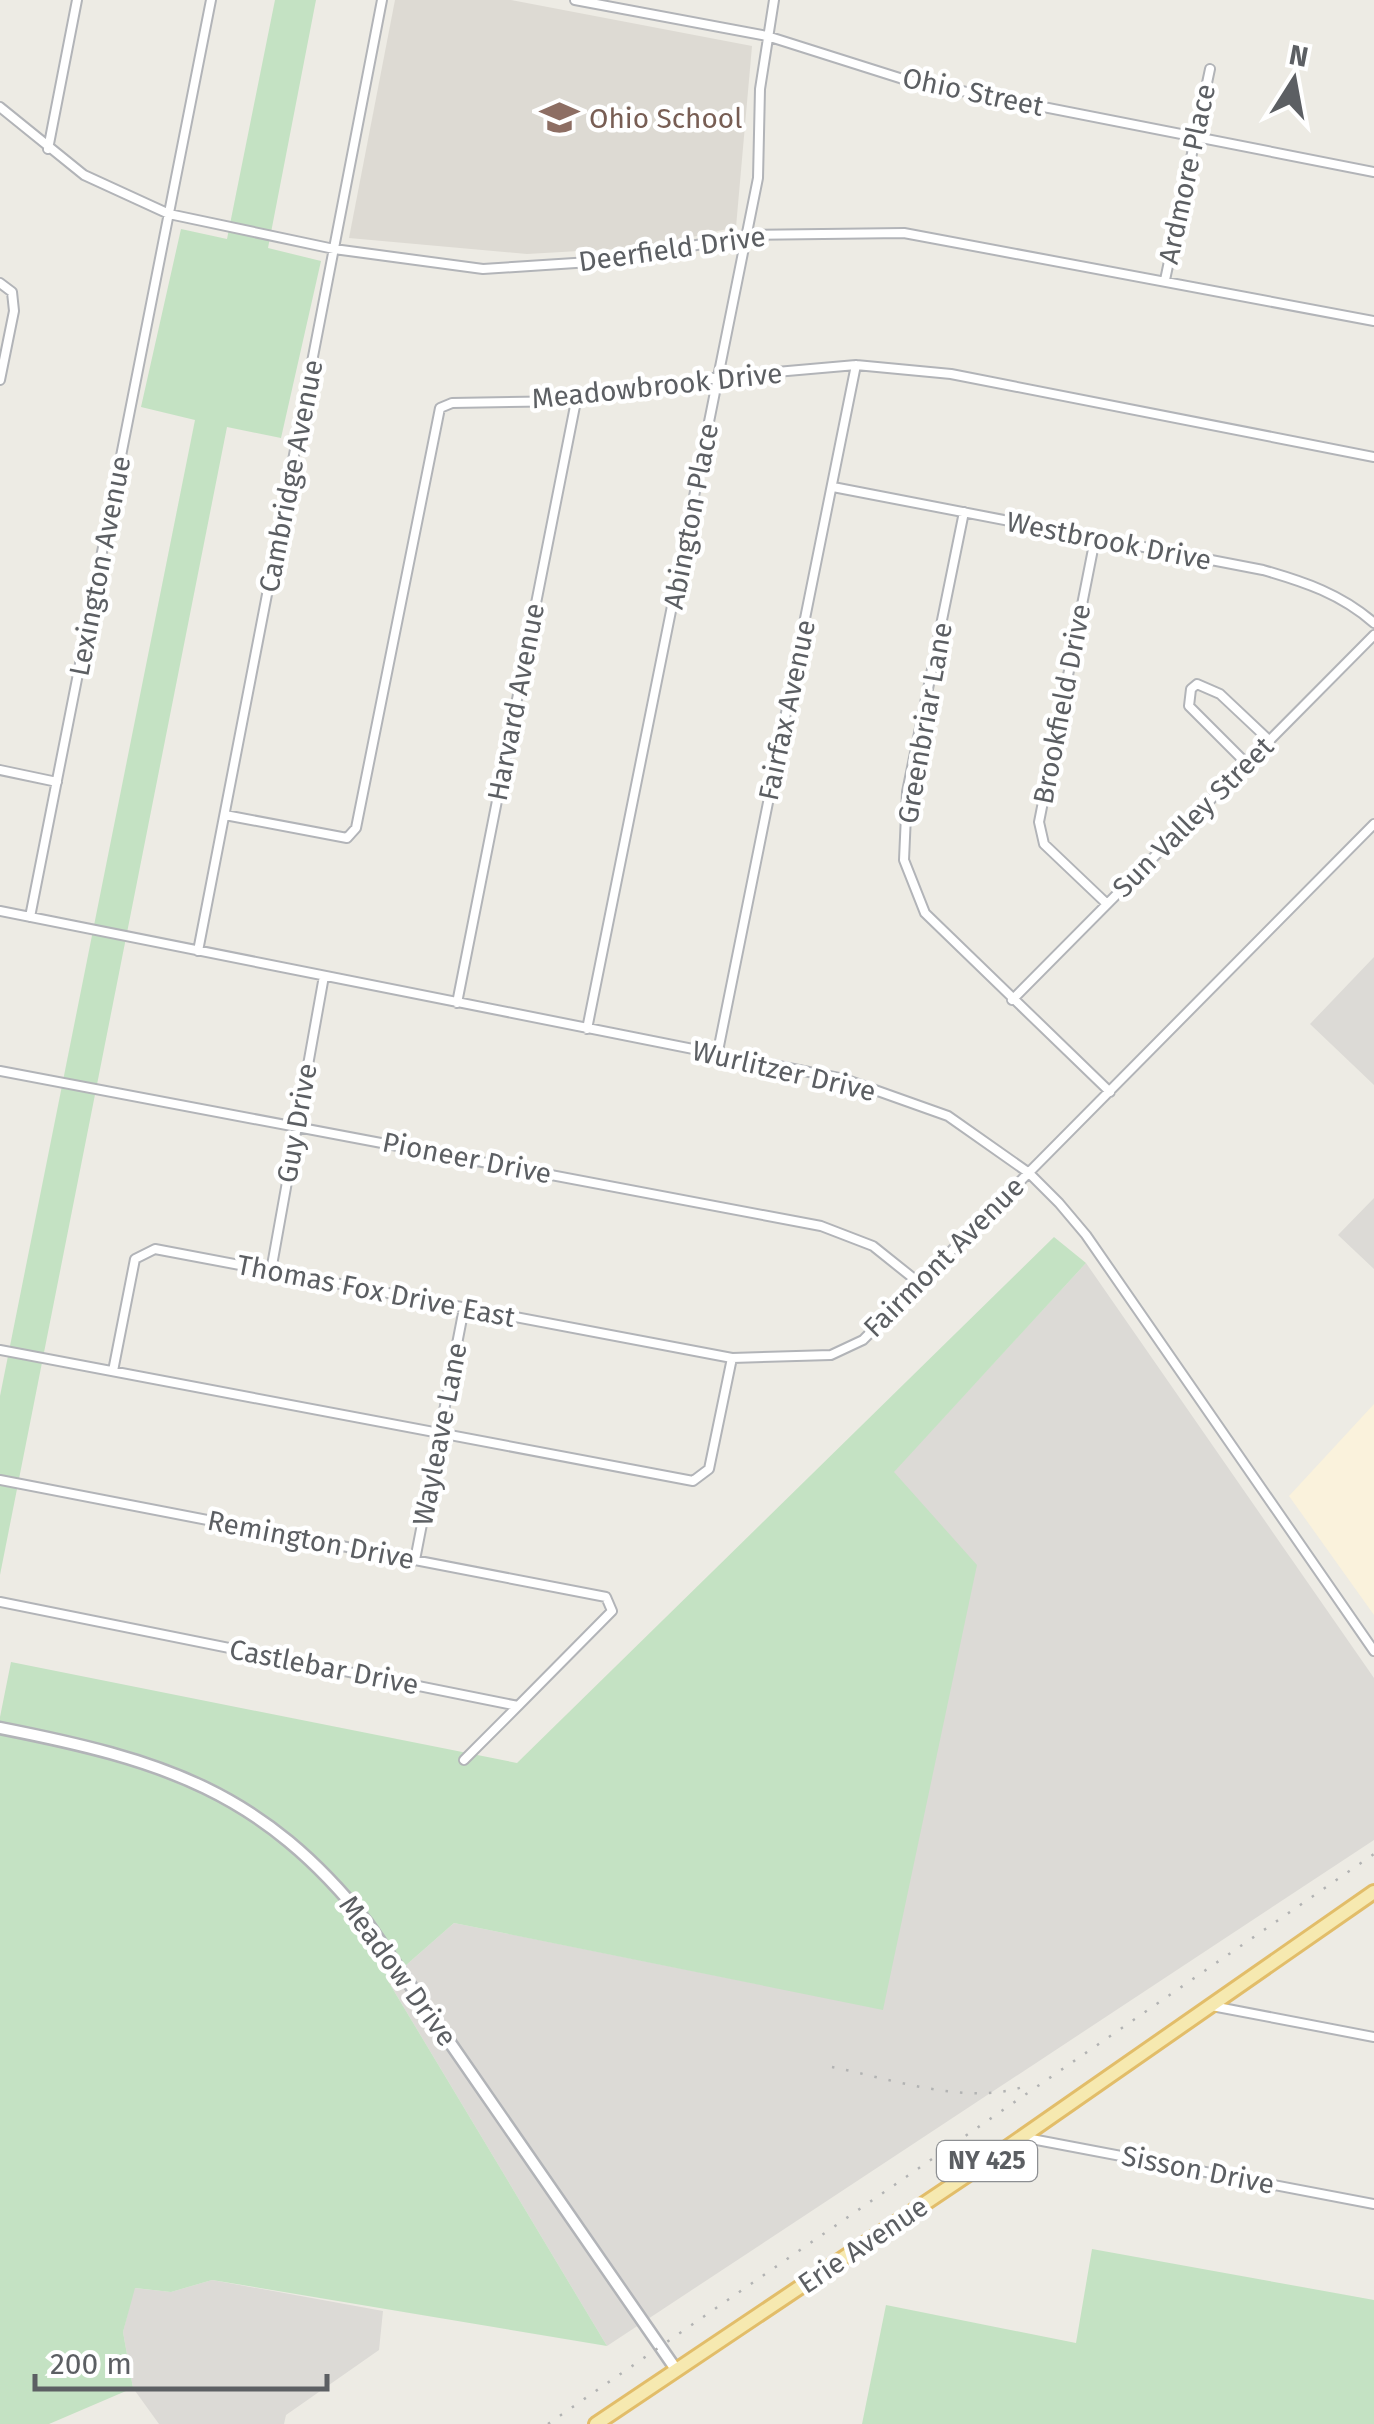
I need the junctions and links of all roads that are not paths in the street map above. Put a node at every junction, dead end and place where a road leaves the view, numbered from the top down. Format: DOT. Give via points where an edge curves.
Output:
graph roads {
  1 [pos="77,0"];
  2 [pos="211,0"];
  3 [pos="382,0"];
  4 [pos="574,0"];
  5 [pos="774,0"];
  6 [pos="767,36"];
  7 [pos="1210,68"];
  8 [pos="0,108"];
  9 [pos="1196,136"];
  10 [pos="48,149"];
  11 [pos="1374,172"];
  12 [pos="170,214"];
  13 [pos="747,236"];
  14 [pos="334,249"];
  15 [pos="1165,280"];
  16 [pos="0,283"];
  17 [pos="1374,321"];
  18 [pos="856,365"];
  19 [pos="719,377"];
  20 [pos="0,380"];
  21 [pos="576,401"];
  22 [pos="1374,457"];
  23 [pos="833,487"];
  24 [pos="964,512"];
  25 [pos="1095,539"];
  26 [pos="1374,623"];
  27 [pos="1374,634"];
  28 [pos="1270,741"];
  29 [pos="1247,764"];
  30 [pos="0,770"];
  31 [pos="57,782"];
  32 [pos="225,815"];
  33 [pos="1374,824"];
  34 [pos="1106,903"];
  35 [pos="0,911"];
  36 [pos="30,917"];
  37 [pos="198,951"];
  38 [pos="324,976"];
  39 [pos="1012,1000"];
  40 [pos="457,1003"];
  41 [pos="587,1030"];
  42 [pos="717,1056"];
  43 [pos="0,1071"];
  44 [pos="1110,1092"];
  45 [pos="297,1125"];
  46 [pos="1029,1173"];
  47 [pos="271,1271"];
  48 [pos="918,1282"];
  49 [pos="464,1308"];
  50 [pos="0,1350"];
  51 [pos="732,1358"];
  52 [pos="113,1371"];
  53 [pos="440,1433"];
  54 [pos="0,1480"];
  55 [pos="415,1560"];
  56 [pos="0,1602"];
  57 [pos="1374,1651"];
  58 [pos="518,1706"];
  59 [pos="0,1728"];
  60 [pos="464,1760"];
  61 [pos="1374,1892"];
  62 [pos="1208,2005"];
  63 [pos="1374,2037"];
  64 [pos="1021,2137"];
  65 [pos="1374,2204"];
  66 [pos="675,2368"];
  67 [pos="596,2424"];
  1 -- 10 [label="street"];
  2 -- 12 [label="street, Lexington Avenue"];
  3 -- 14 [label="street, Cambridge Avenue"];
  4 -- 6 [label="street, Ohio Street"];
  5 -- 6 [label="street, Abington Place"];
  6 -- 9 [label="street, Ohio Street" via="906,80"];
  6 -- 13 [label="street, Abington Place" via="758,178"];
  7 -- 9 [label="street, Ardmore Place"];
  8 -- 10 [label="street, Deerfield Drive"];
  9 -- 11 [label="street, Ohio Street"];
  9 -- 15 [label="street, Ardmore Place"];
  10 -- 12 [label="street, Deerfield Drive" via="84,175"];
  12 -- 14 [label="street, Deerfield Drive"];
  12 -- 31 [label="street, Lexington Avenue"];
  13 -- 14 [label="street, Deerfield Drive" via="620,260 483,269"];
  13 -- 15 [label="street, Deerfield Drive" via="904,233"];
  13 -- 19 [label="street, Abington Place"];
  14 -- 32 [label="street, Cambridge Avenue"];
  15 -- 17 [label="street, Deerfield Drive"];
  16 -- 20 [label="street" via="12,292 14,311"];
  18 -- 19 [label="street, Meadowbrook Drive"];
  18 -- 22 [label="street, Meadowbrook Drive" via="951,374"];
  18 -- 23 [label="street, Fairfax Avenue"];
  19 -- 21 [label="street, Meadowbrook Drive"];
  19 -- 41 [label="street, Abington Place"];
  21 -- 32 [label="street, Meadowbrook Drive" via="452,402 440,408 356,828 348,838"];
  21 -- 40 [label="street, Harvard Avenue"];
  23 -- 24 [label="street, Westbrook Drive"];
  23 -- 42 [label="street, Fairfax Avenue"];
  24 -- 25 [label="street, Westbrook Drive"];
  24 -- 39 [label="street, Greenbriar Lane" via="907,792 904,860 925,914"];
  25 -- 26 [label="street, Westbrook Drive" via="1307,582 1350,602"];
  25 -- 34 [label="street, Brookfield Drive" via="1039,822 1044,844"];
  27 -- 28 [label="street, Sun Valley Street"];
  28 -- 29 [label="street, Sun Valley Street"];
  28 -- 29 [label="street" via="1213,689 1192,689 1188,706"];
  29 -- 34 [label="street, Sun Valley Street"];
  30 -- 31 [label="street"];
  31 -- 36 [label="street, Lexington Avenue"];
  32 -- 37 [label="street, Cambridge Avenue"];
  33 -- 44 [label="street, Fairmont Avenue"];
  34 -- 39 [label="street, Sun Valley Street"];
  35 -- 36 [label="street, Wurlitzer Drive"];
  36 -- 37 [label="street, Wurlitzer Drive"];
  37 -- 38 [label="street, Wurlitzer Drive"];
  38 -- 40 [label="street, Wurlitzer Drive"];
  38 -- 45 [label="street, Guy Drive"];
  39 -- 44 [label="street, Greenbriar Lane"];
  40 -- 41 [label="street, Wurlitzer Drive"];
  41 -- 42 [label="street, Wurlitzer Drive"];
  42 -- 46 [label="street, Wurlitzer Drive" via="844,1079 948,1116"];
  43 -- 45 [label="street, Pioneer Drive"];
  44 -- 46 [label="street, Fairmont Avenue"];
  45 -- 47 [label="street, Guy Drive"];
  45 -- 48 [label="street, Pioneer Drive" via="821,1226 873,1246"];
  46 -- 48 [label="street, Fairmont Avenue"];
  46 -- 57 [label="street, Wurlitzer Drive" via="1086,1235"];
  47 -- 49 [label="street, Thomas Fox Drive East"];
  47 -- 52 [label="street, Thomas Fox Drive East" via="155,1249 135,1259"];
  48 -- 51 [label="street, Fairmont Avenue" via="863,1340 831,1355"];
  49 -- 51 [label="street, Thomas Fox Drive East"];
  49 -- 53 [label="street, Wayleave Lane"];
  50 -- 52 [label="street"];
  51 -- 53 [label="street" via="709,1469 693,1482"];
  52 -- 53 [label="street"];
  53 -- 55 [label="street, Wayleave Lane"];
  54 -- 55 [label="street, Remington Drive"];
  55 -- 58 [label="street, Remington Drive" via="606,1597 612,1611"];
  56 -- 58 [label="street, Castlebar Drive"];
  58 -- 60 [label="street"];
  59 -- 66 [label="street, Meadow Drive" via="110,1751 182,1775 260,1818 314,1863 368,1924"];
  61 -- 62 [label="main road, Erie Avenue / NY 425"];
  62 -- 63 [label="street"];
  62 -- 64 [label="main road, Erie Avenue / NY 425"];
  64 -- 65 [label="street, Sisson Drive"];
  64 -- 66 [label="main road, Erie Avenue / NY 425"];
  66 -- 67 [label="main road, Erie Avenue / NY 425"];
}
